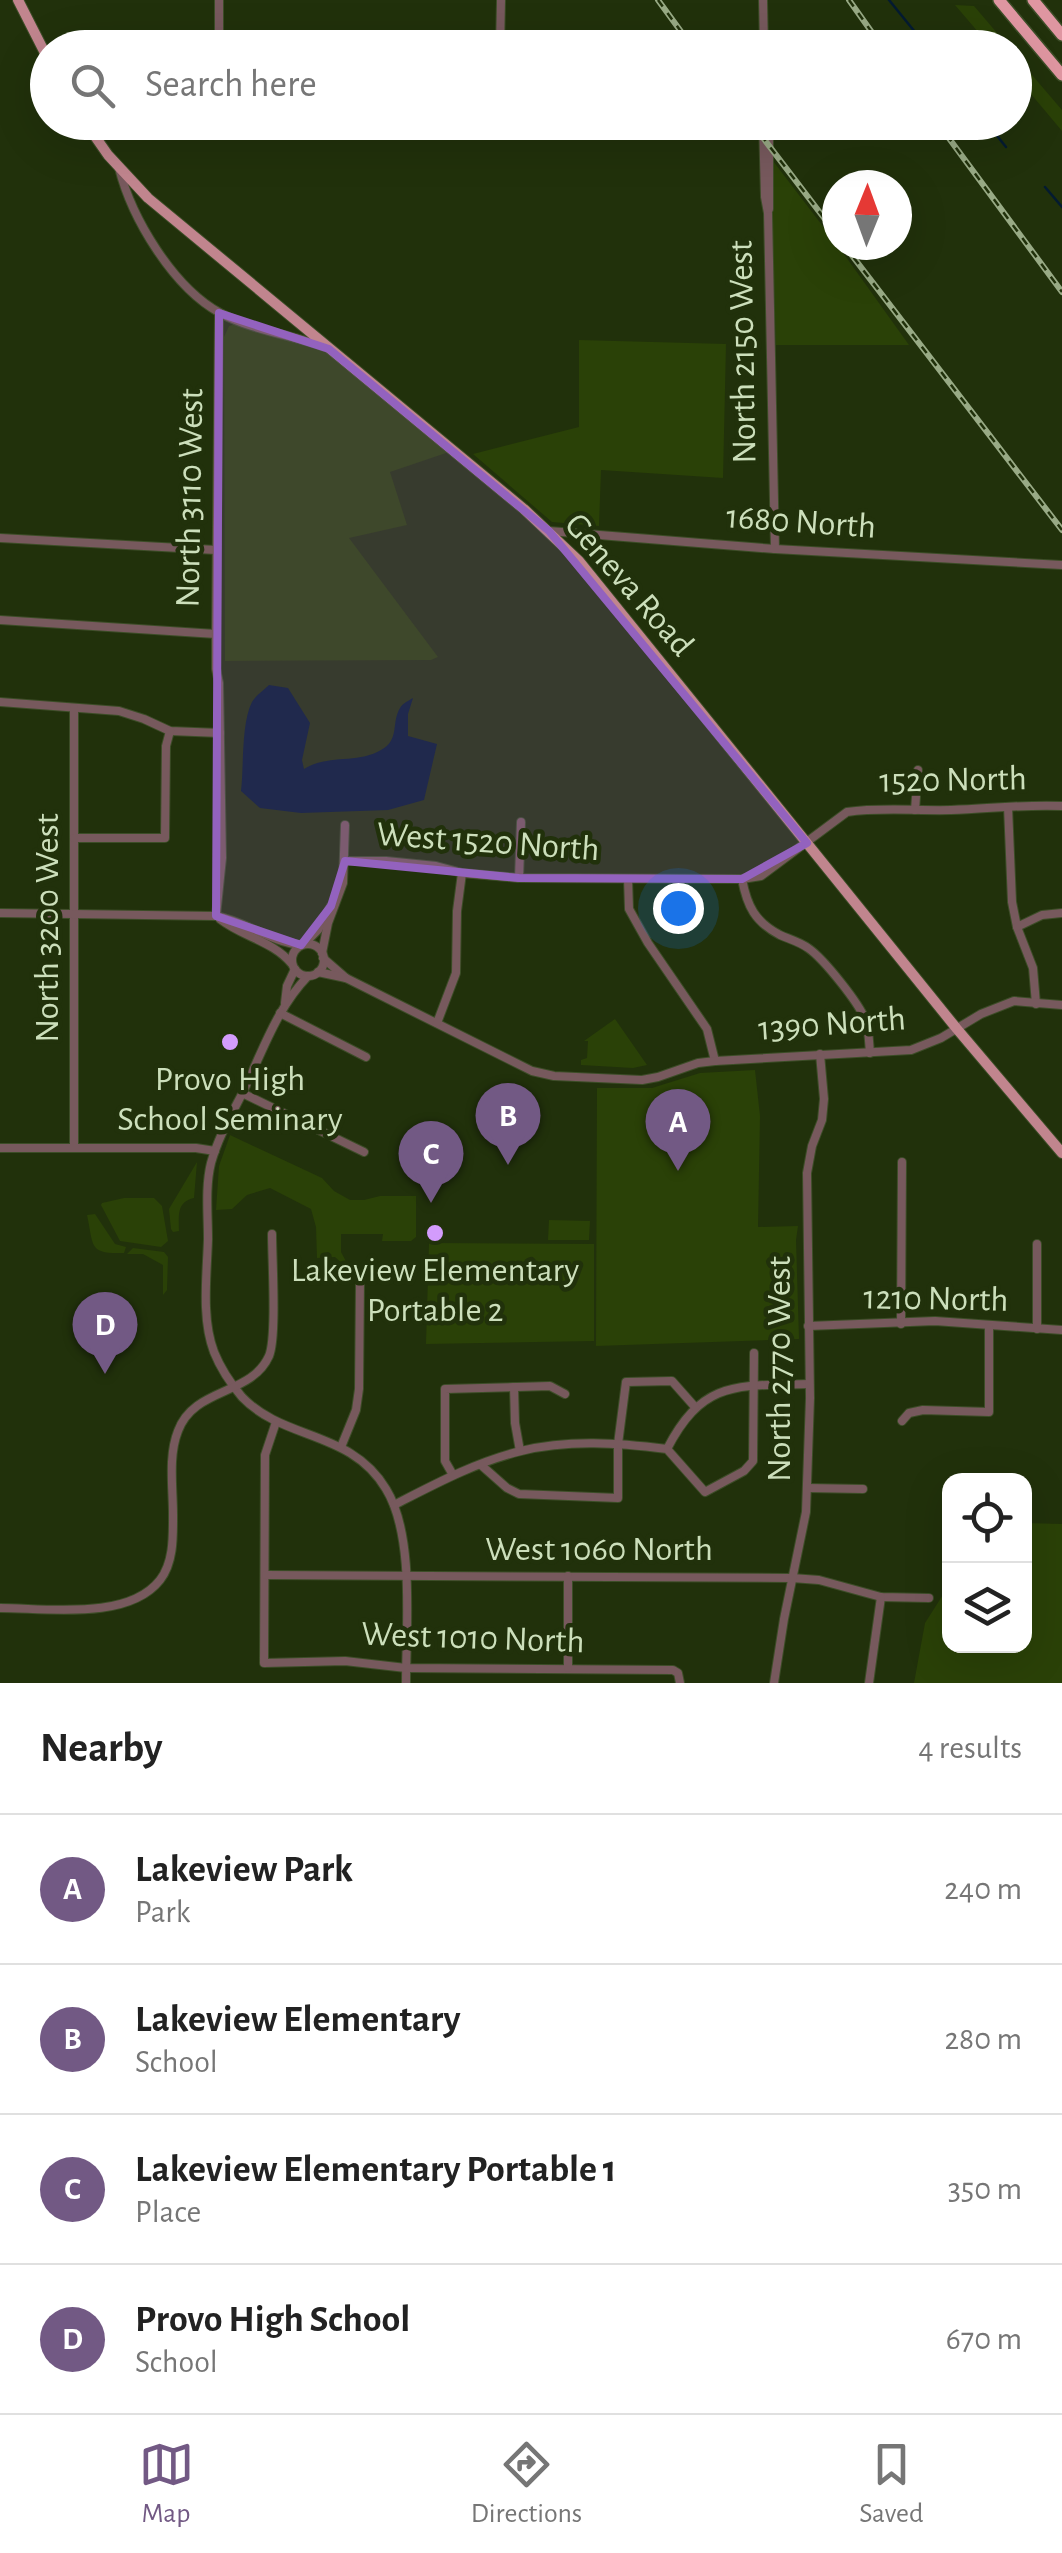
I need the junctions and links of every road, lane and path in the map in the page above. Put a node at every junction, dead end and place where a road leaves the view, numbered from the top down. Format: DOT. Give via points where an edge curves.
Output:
graph roads {
  1 [pos="18,0"];
  2 [pos="219,0"];
  3 [pos="501,0"];
  4 [pos="763,0"];
  5 [pos="999,0"];
  6 [pos="1033,0"];
  7 [pos="33,30"];
  8 [pos="219,30"];
  9 [pos="500,30"];
  10 [pos="764,30"];
  11 [pos="1024,30"];
  12 [pos="1062,34"];
  13 [pos="1032,39"];
  14 [pos="1062,75"];
  15 [pos="98,140"];
  16 [pos="766,140"];
  17 [pos="118,166"];
  18 [pos="219,312"];
  19 [pos="329,348"];
  20 [pos="549,531"];
  21 [pos="0,538"];
  22 [pos="216,550"];
  23 [pos="775,550"];
  24 [pos="1062,563"];
  25 [pos="0,620"];
  26 [pos="216,634"];
  27 [pos="0,702"];
  28 [pos="74,708"];
  29 [pos="170,731"];
  30 [pos="220,734"];
  31 [pos="918,770"];
  32 [pos="1008,806"];
  33 [pos="1062,806"];
  34 [pos="915,810"];
  35 [pos="521,822"];
  36 [pos="345,825"];
  37 [pos="74,838"];
  38 [pos="807,843"];
  39 [pos="345,861"];
  40 [pos="462,873"];
  41 [pos="519,878"];
  42 [pos="628,879"];
  43 [pos="742,880"];
  44 [pos="335,904"];
  45 [pos="1062,913"];
  46 [pos="0,914"];
  47 [pos="75,914"];
  48 [pos="216,916"];
  49 [pos="1017,927"];
  50 [pos="303,944"];
  51 [pos="323,956"];
  52 [pos="294,967"];
  53 [pos="313,974"];
  54 [pos="346,978"];
  55 [pos="285,1003"];
  56 [pos="1036,1004"];
  57 [pos="1062,1005"];
  58 [pos="280,1013"];
  59 [pos="437,1022"];
  60 [pos="957,1029"];
  61 [pos="870,1053"];
  62 [pos="820,1054"];
  63 [pos="366,1056"];
  64 [pos="715,1061"];
  65 [pos="242,1093"];
  66 [pos="0,1148"];
  67 [pos="74,1148"];
  68 [pos="215,1151"];
  69 [pos="364,1152"];
  70 [pos="1062,1153"];
  71 [pos="902,1162"];
  72 [pos="272,1234"];
  73 [pos="1037,1244"];
  74 [pos="360,1280"];
  75 [pos="900,1324"];
  76 [pos="808,1326"];
  77 [pos="989,1327"];
  78 [pos="1037,1328"];
  79 [pos="1062,1330"];
  80 [pos="754,1353"];
  81 [pos="809,1384"];
  82 [pos="234,1386"];
  83 [pos="754,1386"];
  84 [pos="514,1387"];
  85 [pos="565,1394"];
  86 [pos="695,1407"];
  87 [pos="902,1420"];
  88 [pos="276,1422"];
  89 [pos="618,1444"];
  90 [pos="341,1447"];
  91 [pos="667,1449"];
  92 [pos="520,1451"];
  93 [pos="480,1465"];
  94 [pos="452,1475"];
  95 [pos="807,1488"];
  96 [pos="863,1489"];
  97 [pos="394,1505"];
  98 [pos="266,1575"];
  99 [pos="406,1575"];
  100 [pos="568,1576"];
  101 [pos="792,1578"];
  102 [pos="881,1597"];
  103 [pos="929,1598"];
  104 [pos="0,1608"];
  105 [pos="406,1668"];
  106 [pos="568,1668"];
  107 [pos="679,1678"];
  108 [pos="406,1683"];
  109 [pos="774,1683"];
  110 [pos="869,1683"];
  1 -- 7 [label="main road"];
  2 -- 8 [label="street"];
  3 -- 9 [label="street"];
  4 -- 10 [label="street"];
  5 -- 11 [label="highway"];
  6 -- 12 [label="highway"];
  13 -- 14 [label="highway"];
  15 -- 17 [label="main road, Geneva Road"];
  16 -- 23 [label="street, North 2150 West"];
  17 -- 18 [label="street" via="163,260"];
  17 -- 19 [label="main road, Geneva Road"];
  18 -- 19 [label="street"];
  18 -- 22 [label="street, North 3110 West"];
  19 -- 20 [label="main road, Geneva Road"];
  20 -- 23 [label="street, 1680 North"];
  20 -- 38 [label="main road, Geneva Road"];
  21 -- 22 [label="street"];
  22 -- 26 [label="street, North 3110 West"];
  23 -- 24 [label="street, 1680 North"];
  25 -- 26 [label="street"];
  26 -- 30 [label="street, North 3110 West"];
  27 -- 28 [label="street"];
  28 -- 29 [label="street" via="119,710"];
  28 -- 37 [label="street, North 3200 West"];
  29 -- 30 [label="street"];
  29 -- 37 [label="street" via="165,838"];
  30 -- 48 [label="street, North 3110 West"];
  31 -- 34 [label="street"];
  32 -- 33 [label="street, 1520 North"];
  32 -- 34 [label="street, 1520 North"];
  32 -- 49 [label="street"];
  34 -- 38 [label="street, 1520 North" via="848,812"];
  35 -- 41 [label="street"];
  36 -- 39 [label="street"];
  37 -- 47 [label="street, North 3200 West"];
  38 -- 43 [label="street, 1520 North" via="761,876"];
  38 -- 60 [label="main road, Geneva Road"];
  39 -- 40 [label="street, West 1520 North"];
  39 -- 44 [label="street"];
  40 -- 41 [label="street, West 1520 North"];
  40 -- 59 [label="street" via="456,973"];
  41 -- 42 [label="street, West 1520 North"];
  42 -- 43 [label="street, 1520 North"];
  42 -- 64 [label="street" via="630,909 707,1029"];
  43 -- 61 [label="street" via="751,913 807,946 861,1009"];
  44 -- 50 [label="street"];
  44 -- 51 [label="street"];
  45 -- 49 [label="street"];
  46 -- 47 [label="street"];
  47 -- 48 [label="street"];
  47 -- 67 [label="street, North 3200 West"];
  48 -- 50 [label="street" via="280,942"];
  48 -- 52 [label="street" via="276,949"];
  49 -- 56 [label="street" via="1034,968"];
  50 -- 51 [label="street" via="315,945"];
  50 -- 52 [label="street" via="292,954"];
  51 -- 53 [label="street"];
  51 -- 54 [label="street"];
  52 -- 53 [label="street"];
  52 -- 55 [label="street"];
  53 -- 54 [label="street"];
  53 -- 55 [label="street"];
  54 -- 59 [label="street, 1390 North"];
  55 -- 58 [label="street"];
  56 -- 57 [label="street, 1390 North"];
  56 -- 60 [label="street, 1390 North" via="1014,1001"];
  58 -- 63 [label="street"];
  58 -- 65 [label="street"];
  59 -- 64 [label="street, 1390 North" via="554,1076 642,1080"];
  60 -- 61 [label="street, 1390 North" via="911,1050"];
  60 -- 70 [label="main road, Geneva Road"];
  61 -- 62 [label="street, 1390 North"];
  62 -- 64 [label="street, 1390 North"];
  62 -- 76 [label="street, North 2770 West" via="822,1120 807,1173"];
  65 -- 68 [label="street"];
  65 -- 69 [label="street"];
  66 -- 67 [label="street"];
  67 -- 68 [label="street"];
  68 -- 82 [label="street" via="208,1185 208,1328"];
  71 -- 75 [label="street"];
  72 -- 82 [label="street" via="270,1355"];
  73 -- 78 [label="street"];
  74 -- 90 [label="street" via="359,1390"];
  75 -- 76 [label="street, 1210 North"];
  75 -- 77 [label="street, 1210 North"];
  76 -- 81 [label="street, North 2770 West"];
  77 -- 78 [label="street, 1210 North"];
  77 -- 87 [label="street" via="988,1412 922,1410"];
  78 -- 79 [label="street, 1210 North"];
  80 -- 83 [label="street"];
  81 -- 83 [label="street"];
  81 -- 95 [label="street, North 2770 West"];
  82 -- 88 [label="street"];
  82 -- 104 [label="street" via="201,1401 178,1430 173,1543 160,1580 142,1597 99,1608"];
  83 -- 86 [label="street" via="709,1396"];
  83 -- 91 [label="street" via="753,1461 744,1471 705,1492"];
  84 -- 85 [label="street" via="550,1386"];
  84 -- 92 [label="street"];
  84 -- 94 [label="street" via="445,1389 445,1461"];
  86 -- 89 [label="street" via="672,1380 626,1382"];
  86 -- 91 [label="street"];
  88 -- 90 [label="street"];
  88 -- 98 [label="street" via="265,1455"];
  89 -- 91 [label="street"];
  89 -- 92 [label="street"];
  89 -- 93 [label="street" via="618,1498 518,1494"];
  90 -- 97 [label="street" via="376,1476"];
  92 -- 93 [label="street"];
  93 -- 94 [label="street"];
  94 -- 97 [label="street"];
  95 -- 96 [label="street"];
  95 -- 101 [label="street, North 2770 West"];
  97 -- 99 [label="street"];
  98 -- 99 [label="street, West 1060 North"];
  98 -- 105 [label="street, West 1010 North" via="264,1663"];
  99 -- 100 [label="street, West 1060 North"];
  99 -- 105 [label="street"];
  100 -- 101 [label="street, West 1060 North"];
  100 -- 106 [label="street"];
  101 -- 102 [label="street, West 1060 North"];
  101 -- 109 [label="street, North 2770 West"];
  102 -- 103 [label="street, West 1060 North"];
  102 -- 110 [label="street"];
  105 -- 106 [label="street, West 1010 North"];
  105 -- 108 [label="street"];
  106 -- 107 [label="street, West 1010 North" via="674,1670"];
}
